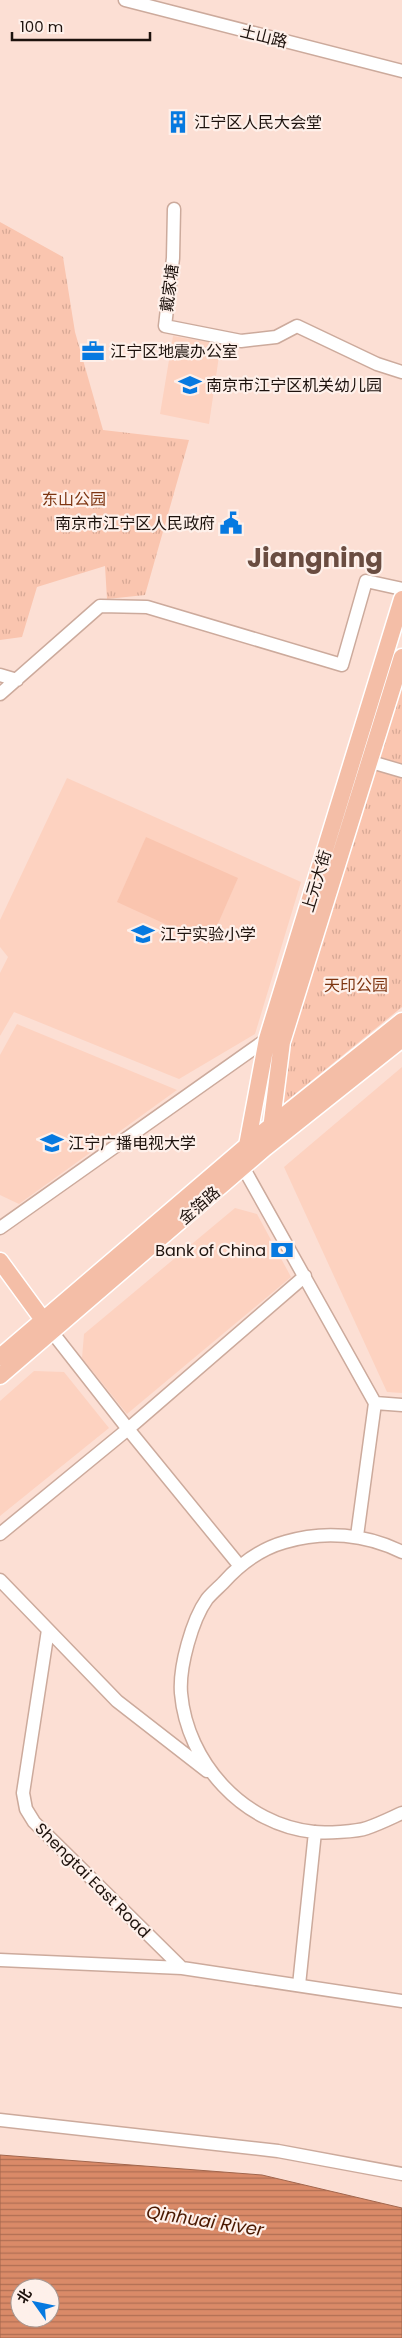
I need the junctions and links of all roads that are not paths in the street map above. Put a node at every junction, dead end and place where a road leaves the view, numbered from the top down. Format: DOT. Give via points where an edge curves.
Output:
graph roads {
  1 [pos="125,0"];
  2 [pos="402,71"];
  3 [pos="174,209"];
  4 [pos="402,372"];
  5 [pos="402,590"];
  6 [pos="402,599"];
  7 [pos="402,657"];
  8 [pos="0,674"];
  9 [pos="17,680"];
  10 [pos="0,694"];
  11 [pos="362,759"];
  12 [pos="402,771"];
  13 [pos="402,1021"];
  14 [pos="267,1039"];
  15 [pos="402,1039"];
  16 [pos="273,1124"];
  17 [pos="247,1145"];
  18 [pos="266,1148"];
  19 [pos="243,1167"];
  20 [pos="0,1228"];
  21 [pos="0,1261"];
  22 [pos="305,1276"];
  23 [pos="48,1326"];
  24 [pos="0,1358"];
  25 [pos="0,1376"];
  26 [pos="375,1403"];
  27 [pos="402,1405"];
  28 [pos="128,1429"];
  29 [pos="0,1534"];
  30 [pos="357,1536"];
  31 [pos="402,1552"];
  32 [pos="239,1565"];
  33 [pos="0,1580"];
  34 [pos="48,1630"];
  35 [pos="212,1775"];
  36 [pos="402,1813"];
  37 [pos="315,1832"];
  38 [pos="0,1960"];
  39 [pos="182,1968"];
  40 [pos="299,1986"];
  41 [pos="402,2001"];
  42 [pos="0,2120"];
  43 [pos="402,2174"];
  1 -- 2 [label="street, 土山路"];
  3 -- 4 [label="street, 戴家塘" via="173,258 165,326 241,341 276,338 297,326 377,364"];
  5 -- 9 [label="street" via="366,581 342,665 147,607 100,606"];
  6 -- 11 [label="main road, 上元大街"];
  7 -- 11 [label="main road, 上元大街"];
  8 -- 9 [label="street"];
  9 -- 10 [label="street"];
  11 -- 12 [label="street"];
  11 -- 14 [label="main road, 上元大街"];
  11 -- 16 [label="main road, 上元大街" via="282,1042"];
  13 -- 16 [label="main road, 金箔路"];
  14 -- 17 [label="main road, 上元大街"];
  14 -- 20 [label="street"];
  15 -- 18 [label="main road, 金箔路"];
  16 -- 17 [label="main road, 金箔路"];
  16 -- 18 [label="main road, 上元大街"];
  17 -- 19 [label="main road, 上元大街"];
  17 -- 23 [label="main road, 金箔路"];
  18 -- 19 [label="main road, 金箔路"];
  19 -- 22 [label="street"];
  19 -- 23 [label="main road, 金箔路"];
  21 -- 23 [label="main road"];
  22 -- 26 [label="street"];
  22 -- 28 [label="street"];
  23 -- 24 [label="main road, 金箔路"];
  23 -- 25 [label="main road, 金箔路"];
  23 -- 28 [label="street"];
  26 -- 27 [label="street"];
  26 -- 30 [label="street"];
  28 -- 29 [label="street"];
  28 -- 32 [label="street"];
  30 -- 31 [label="street"];
  30 -- 32 [label="street" via="306,1535 271,1546"];
  32 -- 35 [label="street" via="206,1600 186,1644 181,1693 192,1740"];
  33 -- 34 [label="street"];
  34 -- 35 [label="street" via="117,1701"];
  34 -- 39 [label="street, Shengtai East Road" via="23,1793 26,1809 34,1822"];
  35 -- 37 [label="street" via="240,1803 276,1823"];
  36 -- 37 [label="street" via="365,1829"];
  37 -- 40 [label="street"];
  38 -- 39 [label="street"];
  39 -- 40 [label="street"];
  40 -- 41 [label="street"];
  42 -- 43 [label="street" via="278,2151"];
}
